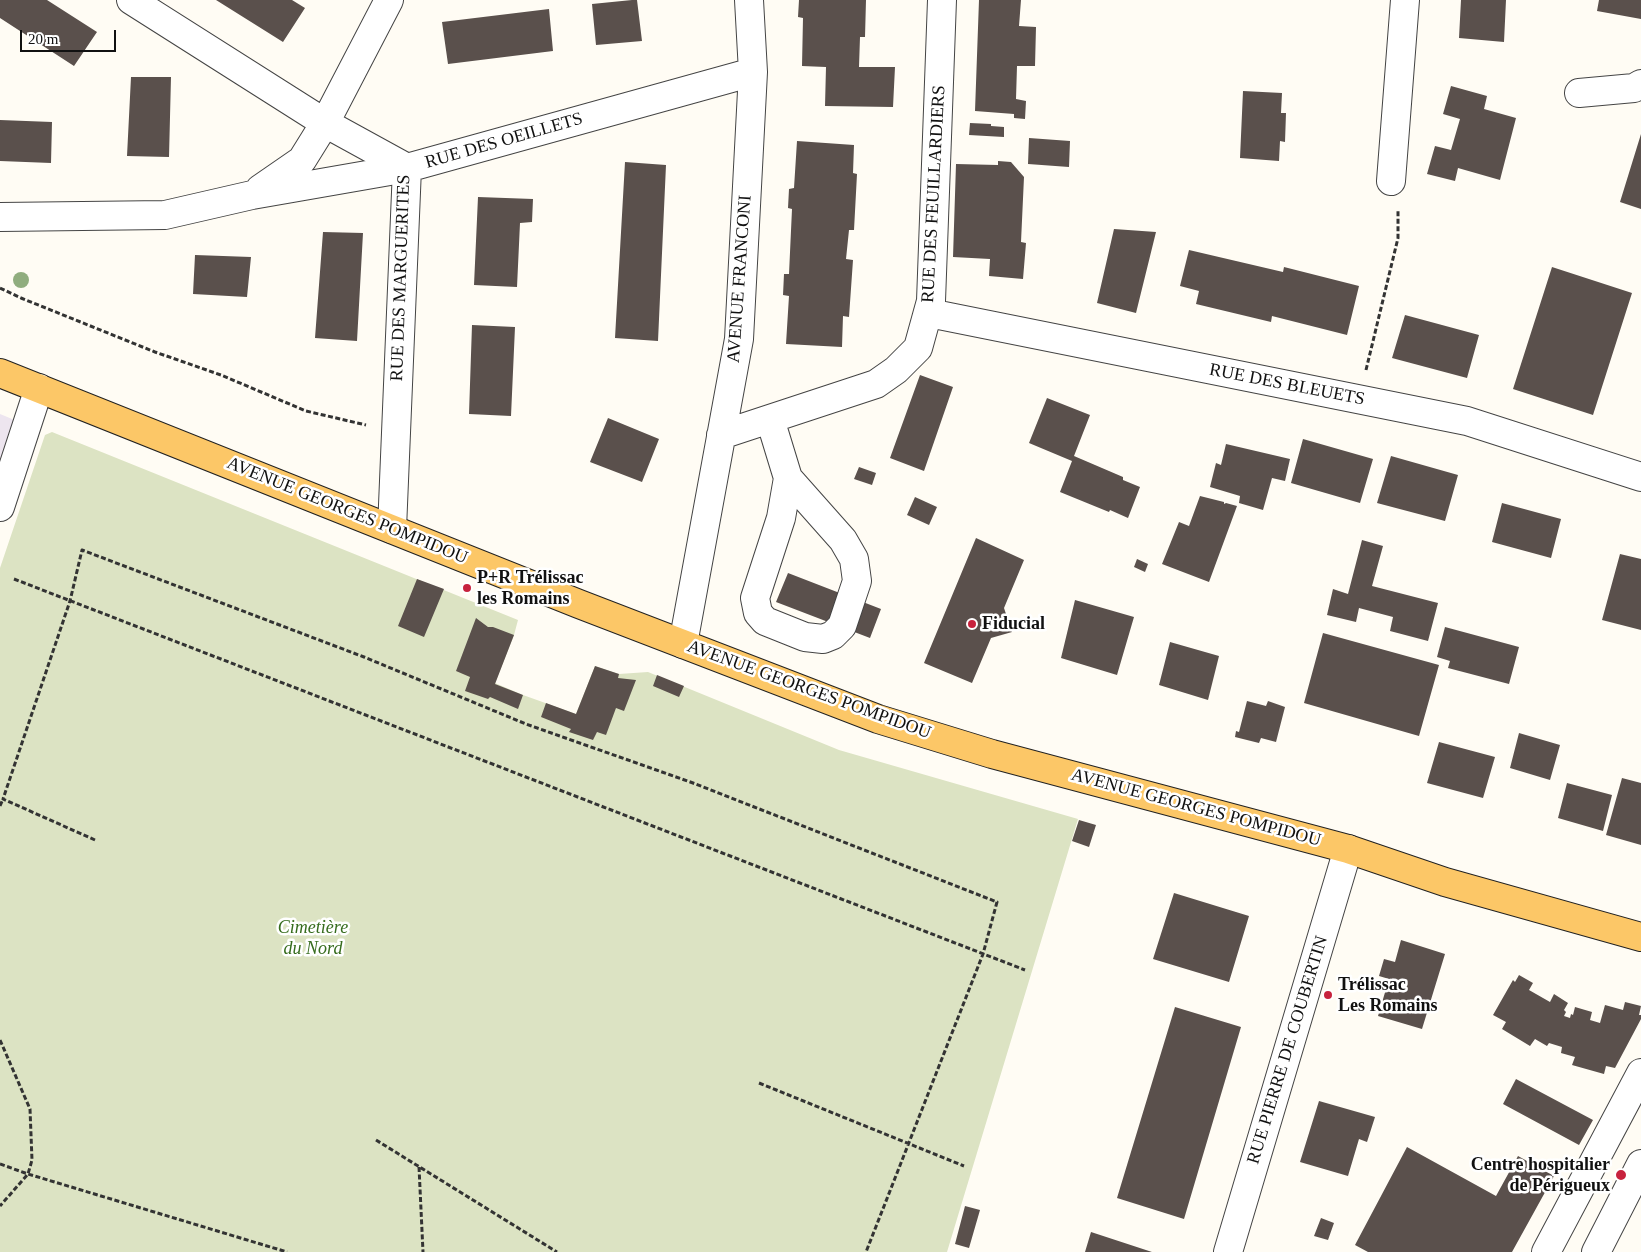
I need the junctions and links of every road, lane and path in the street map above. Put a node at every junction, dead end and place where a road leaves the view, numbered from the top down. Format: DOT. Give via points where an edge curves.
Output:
graph roads {
  1 [pos="131,0"];
  2 [pos="389,0"];
  3 [pos="749,0"];
  4 [pos="942,0"];
  5 [pos="1404,0"];
  6 [pos="753,72"];
  7 [pos="1641,84"];
  8 [pos="1580,93"];
  9 [pos="325,122"];
  10 [pos="407,168"];
  11 [pos="1391,180"];
  12 [pos="252,194"];
  13 [pos="0,218"];
  14 [pos="0,288"];
  15 [pos="929,313"];
  16 [pos="0,373"];
  17 [pos="39,388"];
  18 [pos="1358,399"];
  19 [pos="770,419"];
  20 [pos="396,434"];
  21 [pos="721,435"];
  22 [pos="1641,477"];
  23 [pos="788,478"];
  24 [pos="0,507"];
  25 [pos="392,529"];
  26 [pos="14,579"];
  27 [pos="70,601"];
  28 [pos="683,644"];
  29 [pos="3,799"];
  30 [pos="0,806"];
  31 [pos="95,840"];
  32 [pos="1348,849"];
  33 [pos="1641,937"];
  34 [pos="983,954"];
  35 [pos="1025,970"];
  36 [pos="0,1040"];
  37 [pos="1641,1073"];
  38 [pos="759,1083"];
  39 [pos="376,1140"];
  40 [pos="909,1143"];
  41 [pos="0,1164"];
  42 [pos="1641,1164"];
  43 [pos="964,1166"];
  44 [pos="419,1167"];
  45 [pos="28,1174"];
  46 [pos="0,1206"];
  47 [pos="287,1252"];
  48 [pos="424,1252"];
  49 [pos="557,1252"];
  50 [pos="866,1252"];
  51 [pos="1228,1252"];
  52 [pos="1546,1252"];
  53 [pos="1596,1252"];
  1 -- 9 [label="street, RUE DES MARGUERITES"];
  2 -- 9 [label="street"];
  3 -- 6 [label="street, AVENUE FRANCONI"];
  4 -- 15 [label="street, RUE DES FEUILLARDIERS"];
  5 -- 11 [label="street"];
  6 -- 10 [label="street, RUE DES OEILLETS"];
  6 -- 21 [label="street, AVENUE FRANCONI" via="739,339"];
  7 -- 8 [label="street" via="1634,88"];
  9 -- 10 [label="street, RUE DES MARGUERITES"];
  9 -- 12 [label="street, RUE DES OEILLETS" via="302,160"];
  10 -- 12 [label="street, RUE DES OEILLETS"];
  10 -- 20 [label="street, RUE DES MARGUERITES"];
  11 -- 18 [label="path" via="1398,196 1398,238"];
  12 -- 13 [label="street, RUE DES OEILLETS" via="165,215"];
  14 -- 20 [label="path" via="155,352 221,374 306,411"];
  15 -- 18 [label="street, RUE DES BLEUETS"];
  15 -- 19 [label="street, RUE DES FEUILLARDIERS" via="918,348 876,384"];
  16 -- 17 [label="main road, AVENUE GEORGES POMPIDOU"];
  17 -- 24 [label="street"];
  17 -- 25 [label="main road, AVENUE GEORGES POMPIDOU"];
  18 -- 22 [label="street, RUE DES BLEUETS" via="1466,421"];
  19 -- 21 [label="street, RUE DES FEUILLARDIERS"];
  19 -- 23 [label="street"];
  20 -- 25 [label="street, RUE DES MARGUERITES"];
  21 -- 28 [label="street, AVENUE FRANCONI"];
  23 -- 23 [label="street" via="843,540 854,560 857,581 842,626 823,639 805,637 765,621 758,613 756,598 781,518"];
  25 -- 28 [label="main road, AVENUE GEORGES POMPIDOU"];
  26 -- 27 [label="path"];
  27 -- 29 [label="path"];
  27 -- 34 [label="path"];
  27 -- 34 [label="path" via="82,550 364,657 526,724 702,787 997,902"];
  28 -- 32 [label="main road, AVENUE GEORGES POMPIDOU" via="878,719 992,754"];
  29 -- 30 [label="path"];
  29 -- 31 [label="path"];
  32 -- 33 [label="main road, AVENUE GEORGES POMPIDOU" via="1445,882"];
  32 -- 51 [label="street, RUE PIERRE DE COUBERTIN"];
  34 -- 35 [label="path"];
  34 -- 40 [label="path"];
  36 -- 45 [label="path" via="30,1109 32,1160"];
  37 -- 52 [label="street"];
  38 -- 40 [label="path"];
  39 -- 44 [label="path"];
  40 -- 43 [label="path"];
  40 -- 50 [label="path"];
  41 -- 45 [label="path"];
  42 -- 53 [label="street"];
  44 -- 48 [label="path"];
  44 -- 49 [label="path"];
  45 -- 46 [label="path"];
  45 -- 47 [label="path"];
}
